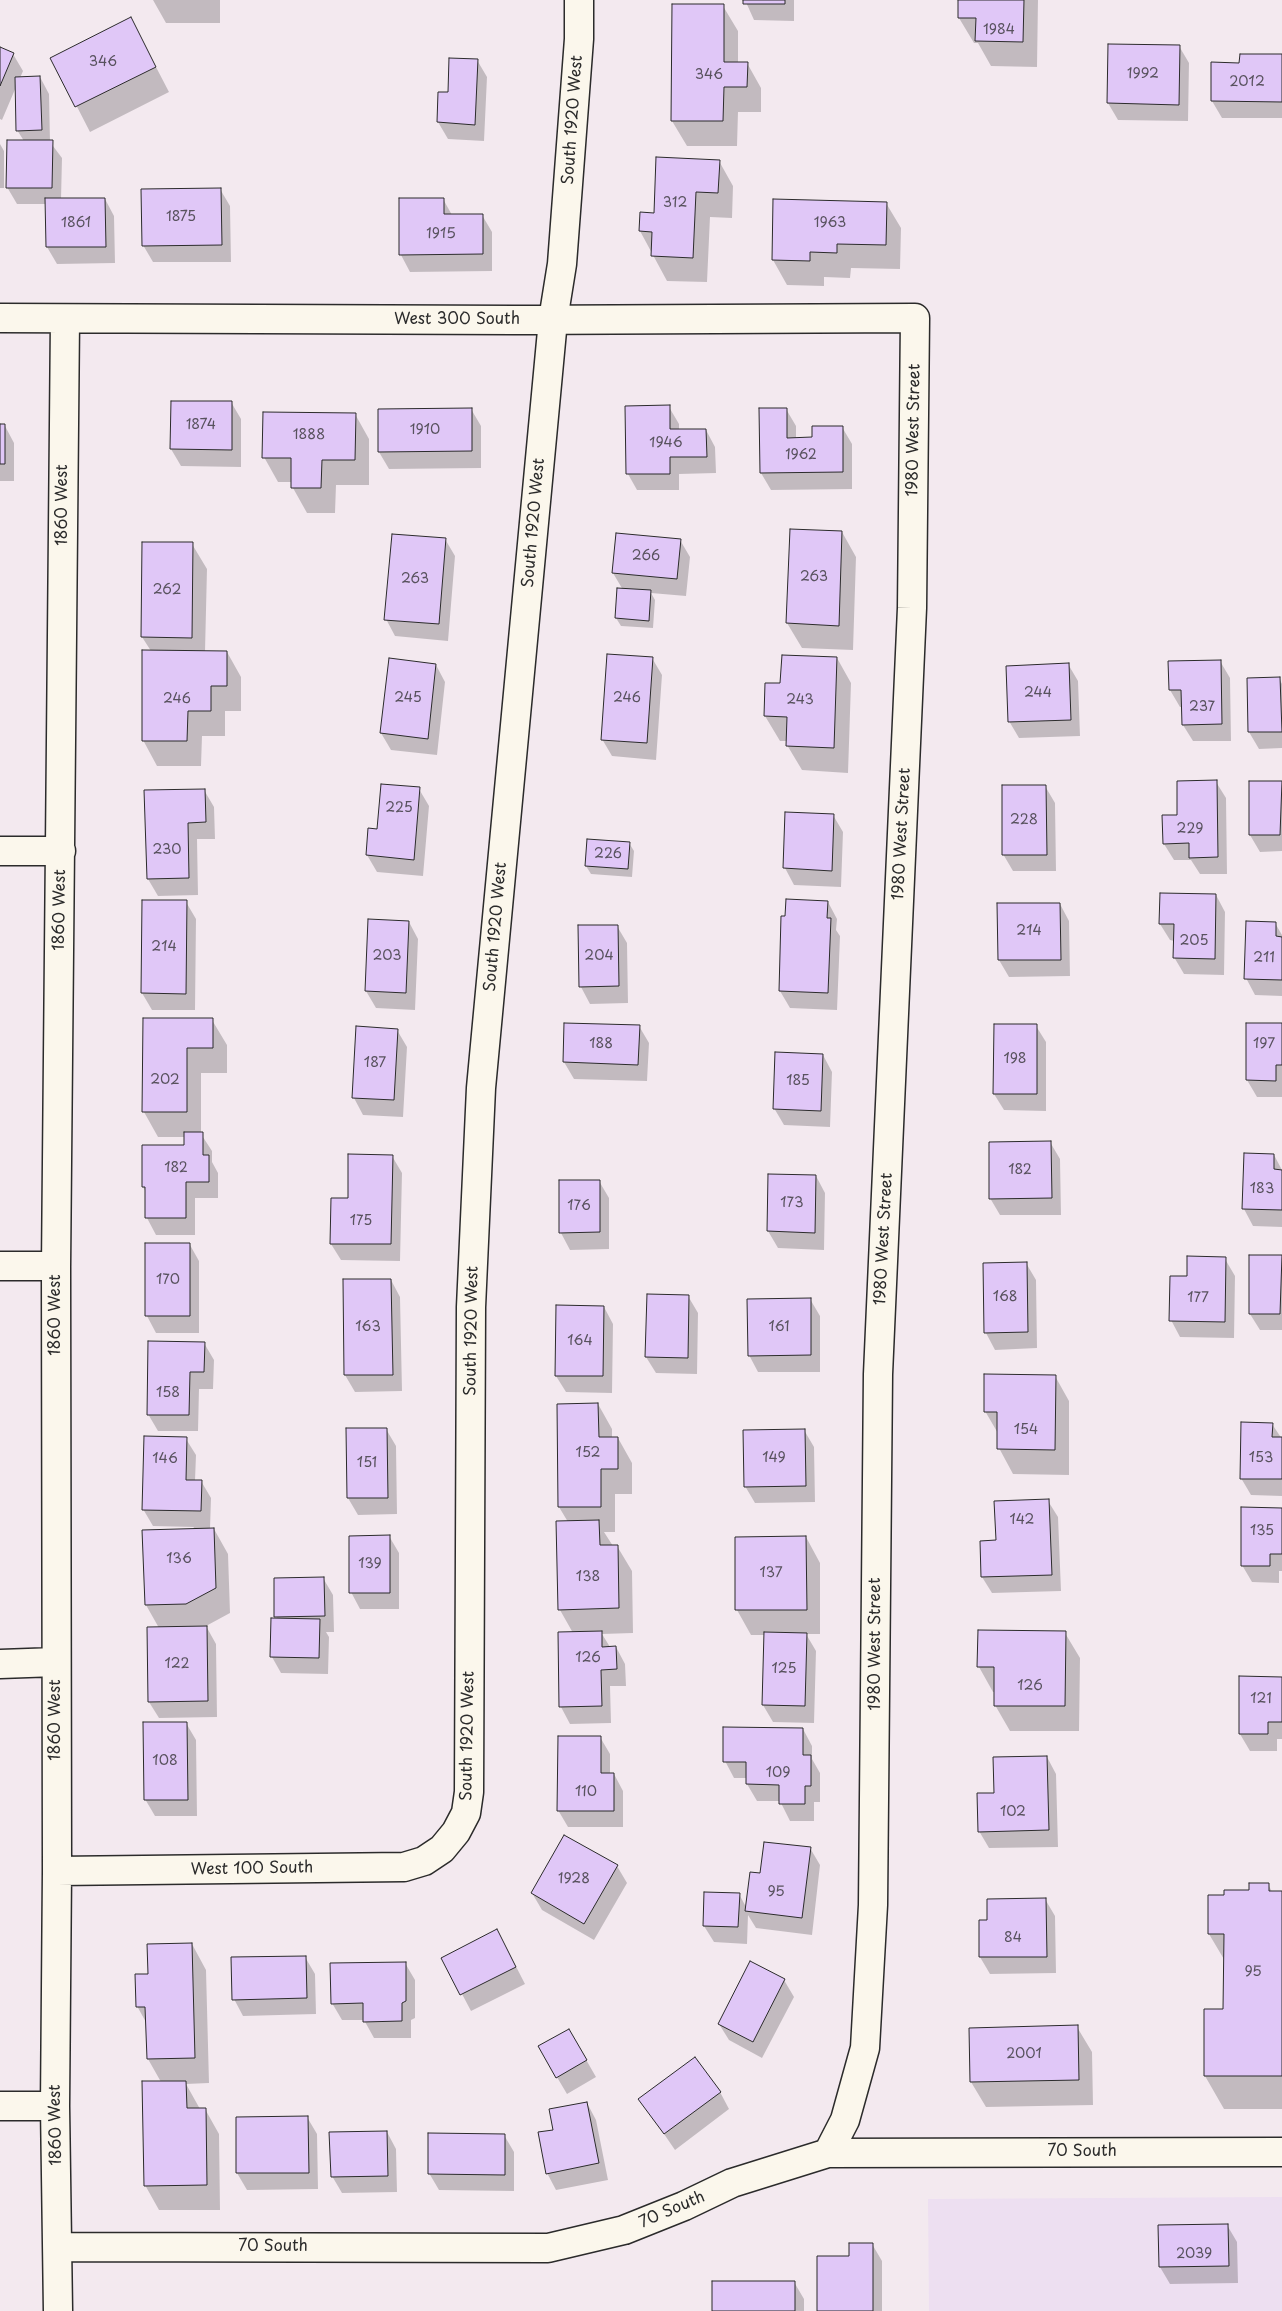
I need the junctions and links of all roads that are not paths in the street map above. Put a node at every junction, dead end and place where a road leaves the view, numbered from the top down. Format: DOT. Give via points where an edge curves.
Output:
graph roads {
  1 [pos="579,0"];
  2 [pos="0,318"];
  3 [pos="64,318"];
  4 [pos="915,318"];
  5 [pos="553,320"];
  6 [pos="0,851"];
  7 [pos="61,851"];
  8 [pos="0,1266"];
  9 [pos="56,1266"];
  10 [pos="56,1662"];
  11 [pos="0,1664"];
  12 [pos="442,1849"];
  13 [pos="58,1872"];
  14 [pos="0,2106"];
  15 [pos="55,2106"];
  16 [pos="1282,2152"];
  17 [pos="828,2154"];
  18 [pos="58,2247"];
  19 [pos="58,2311"];
  1 -- 5 [label="street, South 1920 West" via="579,39 562,264"];
  2 -- 3 [label="street, West 300 South"];
  3 -- 5 [label="street, West 300 South"];
  3 -- 7 [label="street, 1860 West"];
  4 -- 5 [label="street, West 300 South"];
  4 -- 17 [label="street, 1980 West Street" via="912,608 878,1374 873,1905 865,2048 845,2120"];
  5 -- 12 [label="street, South 1920 West" via="481,1088 471,1308 469,1792 460,1826"];
  6 -- 7 [label="street"];
  7 -- 9 [label="street, 1860 West"];
  8 -- 9 [label="street"];
  9 -- 10 [label="street, 1860 West"];
  10 -- 11 [label="street"];
  10 -- 13 [label="street, 1860 West"];
  12 -- 13 [label="street, West 100 South" via="424,1861 404,1867"];
  13 -- 15 [label="street, 1860 West"];
  14 -- 15 [label="street"];
  15 -- 18 [label="street, 1860 West"];
  16 -- 17 [label="street, 70 South"];
  17 -- 18 [label="street, 70 South" via="732,2183 624,2230 548,2248"];
  18 -- 19 [label="street, 1860 West"];
}
